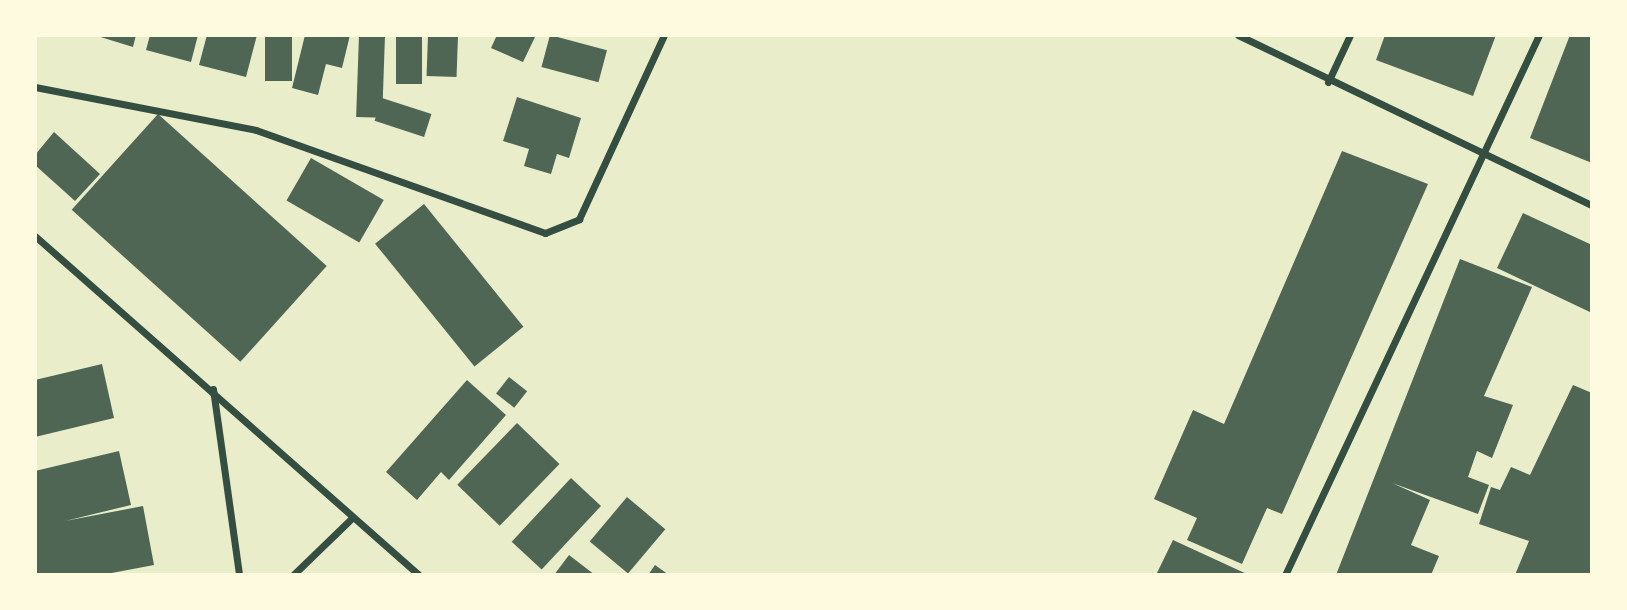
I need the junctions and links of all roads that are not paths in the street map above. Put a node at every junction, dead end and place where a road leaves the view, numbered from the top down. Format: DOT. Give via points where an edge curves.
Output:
graph roads {
  1 [pos="664,35"];
  2 [pos="1238,35"];
  3 [pos="1350,35"];
  4 [pos="1539,35"];
  5 [pos="1328,82"];
  6 [pos="35,87"];
  7 [pos="1483,154"];
  8 [pos="1592,205"];
  9 [pos="35,236"];
  10 [pos="213,387"];
  11 [pos="353,517"];
  12 [pos="239,575"];
  13 [pos="293,575"];
  14 [pos="419,575"];
  15 [pos="1285,575"];
  1 -- 6 [label="street" via="579,219 545,233 515,227 256,130"];
  2 -- 5 [label="street"];
  3 -- 5 [label="street"];
  4 -- 7 [label="street"];
  5 -- 7 [label="street"];
  7 -- 8 [label="street"];
  7 -- 15 [label="street"];
  9 -- 10 [label="street"];
  10 -- 11 [label="street"];
  10 -- 12 [label="street"];
  11 -- 13 [label="street"];
  11 -- 14 [label="street"];
}
